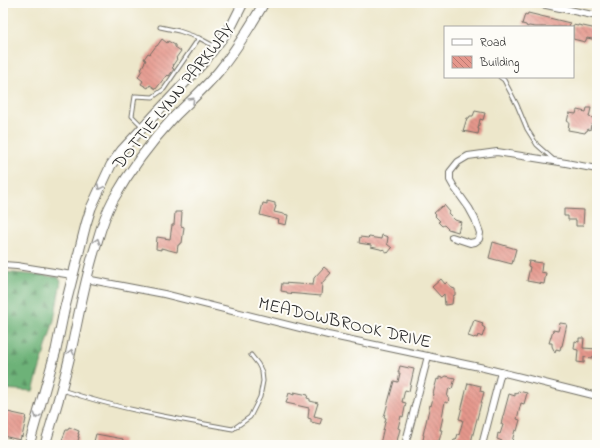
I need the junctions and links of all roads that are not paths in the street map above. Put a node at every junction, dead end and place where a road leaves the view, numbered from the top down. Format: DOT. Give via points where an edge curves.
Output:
graph roads {
  1 [pos="244,3"];
  2 [pos="264,3"];
  3 [pos="537,3"];
  4 [pos="562,6"];
  5 [pos="597,16"];
  6 [pos="160,27"];
  7 [pos="199,38"];
  8 [pos="216,47"];
  9 [pos="501,78"];
  10 [pos="143,128"];
  11 [pos="555,161"];
  12 [pos="597,169"];
  13 [pos="86,224"];
  14 [pos="452,237"];
  15 [pos="3,266"];
  16 [pos="72,275"];
  17 [pos="86,279"];
  18 [pos="250,355"];
  19 [pos="428,356"];
  20 [pos="501,372"];
  21 [pos="46,387"];
  22 [pos="61,390"];
  23 [pos="597,396"];
  24 [pos="29,445"];
  25 [pos="45,445"];
  26 [pos="406,445"];
  27 [pos="482,445"];
  1 -- 8 [label="main road, DOTTIE LYNN PARKWAY"];
  17 -- 2 [label="main road, DOTTIE LYNN PARKWAY, one-way" via="101,228 113,201 138,161 155,138 219,71 237,48"];
  3 -- 4 [label="street"];
  4 -- 5 [label="street"];
  6 -- 7 [label="lane"];
  7 -- 8 [label="lane"];
  7 -- 10 [label="lane" via="164,89 153,97 135,96 132,116"];
  8 -- 10 [label="main road, DOTTIE LYNN PARKWAY"];
  9 -- 11 [label="lane" via="537,145"];
  10 -- 13 [label="main road, DOTTIE LYNN PARKWAY, one-way" via="111,165"];
  11 -- 12 [label="street"];
  11 -- 14 [label="street" via="497,152 468,156 458,162 450,172 450,180 469,208 480,233 479,239 470,243"];
  13 -- 16 [label="main road, DOTTIE LYNN PARKWAY"];
  13 -- 17 [label="main road" via="79,266"];
  15 -- 16 [label="street"];
  16 -- 21 [label="main road, DOTTIE LYNN PARKWAY"];
  17 -- 19 [label="street, MEADOWBROOK DRIVE" via="164,294 328,335"];
  22 -- 17 [label="main road, DOTTIE LYNN PARKWAY, one-way"];
  18 -- 22 [label="lane" via="262,372 260,397 250,417 233,429 166,417"];
  19 -- 20 [label="street, MEADOWBROOK DRIVE"];
  19 -- 26 [label="street"];
  20 -- 23 [label="street, MEADOWBROOK DRIVE"];
  20 -- 27 [label="street"];
  21 -- 22 [label="main road"];
  21 -- 24 [label="main road, DOTTIE LYNN PARKWAY, one-way"];
  22 -- 25 [label="main road, DOTTIE LYNN PARKWAY"];
}
